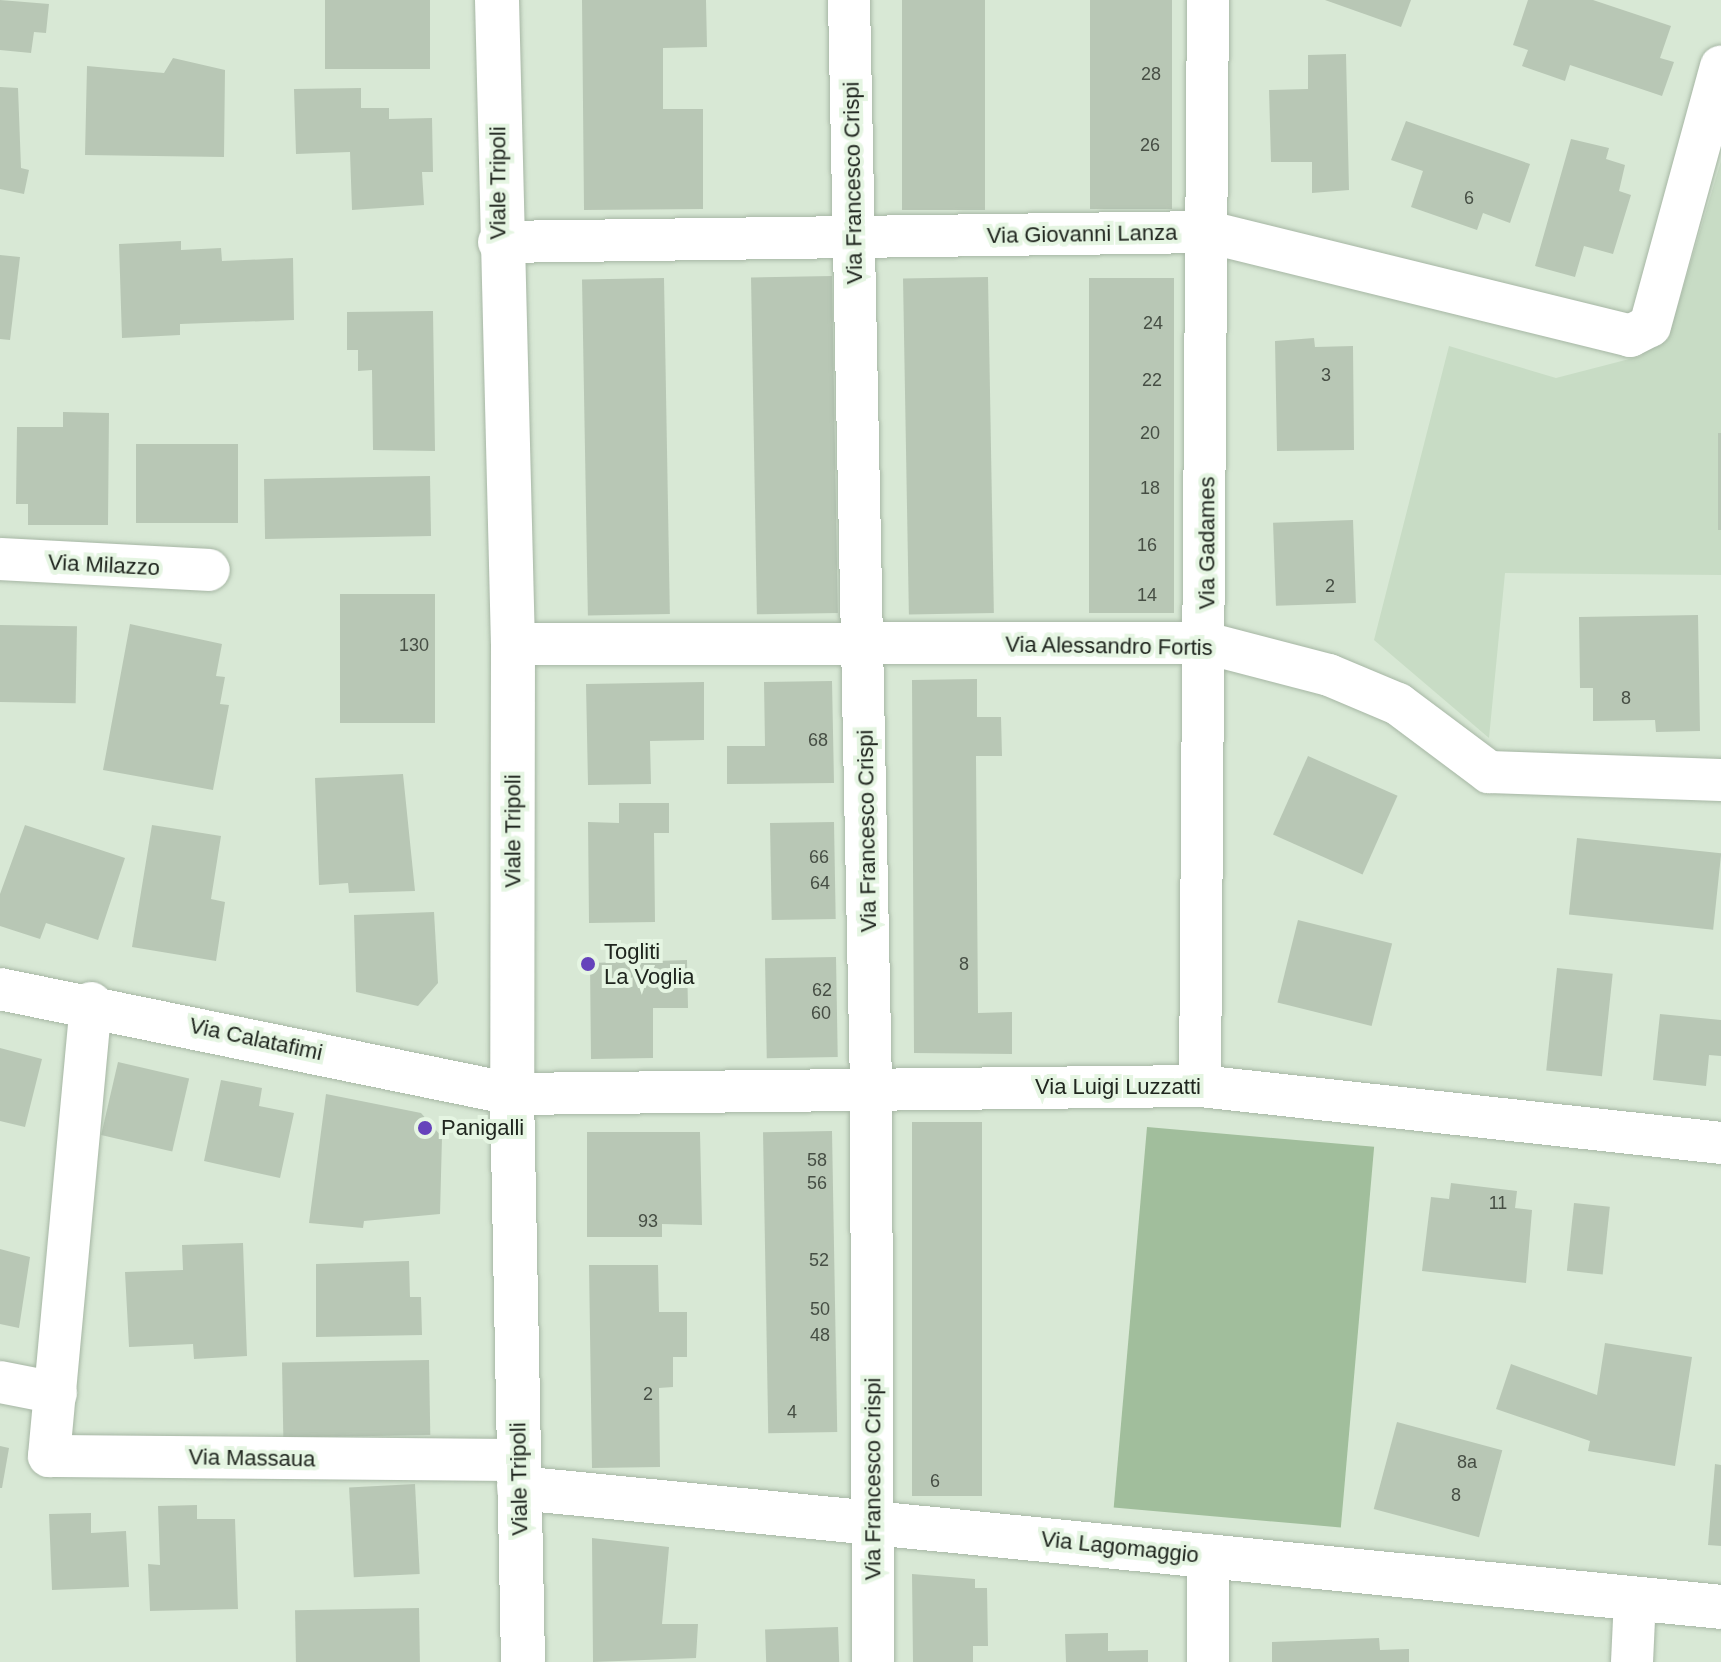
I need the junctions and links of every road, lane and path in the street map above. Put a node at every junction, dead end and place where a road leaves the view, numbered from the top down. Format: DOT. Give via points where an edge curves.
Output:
graph roads {
  1 [pos="497,0"];
  2 [pos="849,0"];
  3 [pos="1208,0"];
  4 [pos="1721,67"];
  5 [pos="1208,232"];
  6 [pos="854,239"];
  7 [pos="499,242"];
  8 [pos="0,559"];
  9 [pos="209,570"];
  10 [pos="1206,643"];
  11 [pos="513,644"];
  12 [pos="864,644"];
  13 [pos="1721,780"];
  14 [pos="0,989"];
  15 [pos="91,1003"];
  16 [pos="1200,1086"];
  17 [pos="871,1087"];
  18 [pos="512,1094"];
  19 [pos="1721,1143"];
  20 [pos="0,1382"];
  21 [pos="56,1393"];
  22 [pos="519,1474"];
  23 [pos="873,1521"];
  24 [pos="1208,1555"];
  25 [pos="1635,1599"];
  26 [pos="1721,1607"];
  27 [pos="523,1662"];
  28 [pos="873,1662"];
  29 [pos="1208,1662"];
  30 [pos="1632,1662"];
  1 -- 7 [label="street, Viale Tripoli"];
  2 -- 6 [label="street, Via Francesco Crispi"];
  3 -- 5 [label="street, Via Gadames"];
  4 -- 5 [label="street, Via Giovanni Lanza" via="1650,326 1630,336"];
  5 -- 6 [label="street, Via Giovanni Lanza"];
  5 -- 10 [label="street, Via Gadames"];
  6 -- 7 [label="street, Via Giovanni Lanza"];
  6 -- 12 [label="street, Via Francesco Crispi"];
  7 -- 11 [label="street, Viale Tripoli"];
  8 -- 9 [label="street, Via Milazzo"];
  10 -- 12 [label="street, Via Alessandro Fortis"];
  10 -- 13 [label="street, Via Alessandro Fortis" via="1329,675 1398,704 1489,772"];
  10 -- 16 [label="street, Via Gadames"];
  11 -- 12 [label="street, Via Alessandro Fortis"];
  11 -- 18 [label="street, Viale Tripoli"];
  12 -- 17 [label="street, Via Francesco Crispi"];
  14 -- 15 [label="street, Via Calatafimi"];
  15 -- 18 [label="street, Via Calatafimi"];
  15 -- 21 [label="street, Via Massaua"];
  16 -- 17 [label="street, Via Luigi Luzzatti"];
  16 -- 19 [label="street, Via Luigi Luzzatti"];
  17 -- 18 [label="street, Via Luigi Luzzatti"];
  17 -- 23 [label="street, Via Francesco Crispi"];
  18 -- 22 [label="street, Viale Tripoli"];
  20 -- 21 [label="street"];
  21 -- 22 [label="street, Via Massaua" via="49,1456"];
  22 -- 23 [label="street, Via Lagomaggio"];
  22 -- 27 [label="street, Viale Tripoli"];
  23 -- 24 [label="street, Via Lagomaggio"];
  23 -- 28 [label="street, Via Francesco Crispi"];
  24 -- 25 [label="street, Via Lagomaggio"];
  24 -- 29 [label="street"];
  25 -- 26 [label="street, Via Lagomaggio"];
  25 -- 30 [label="street"];
}
